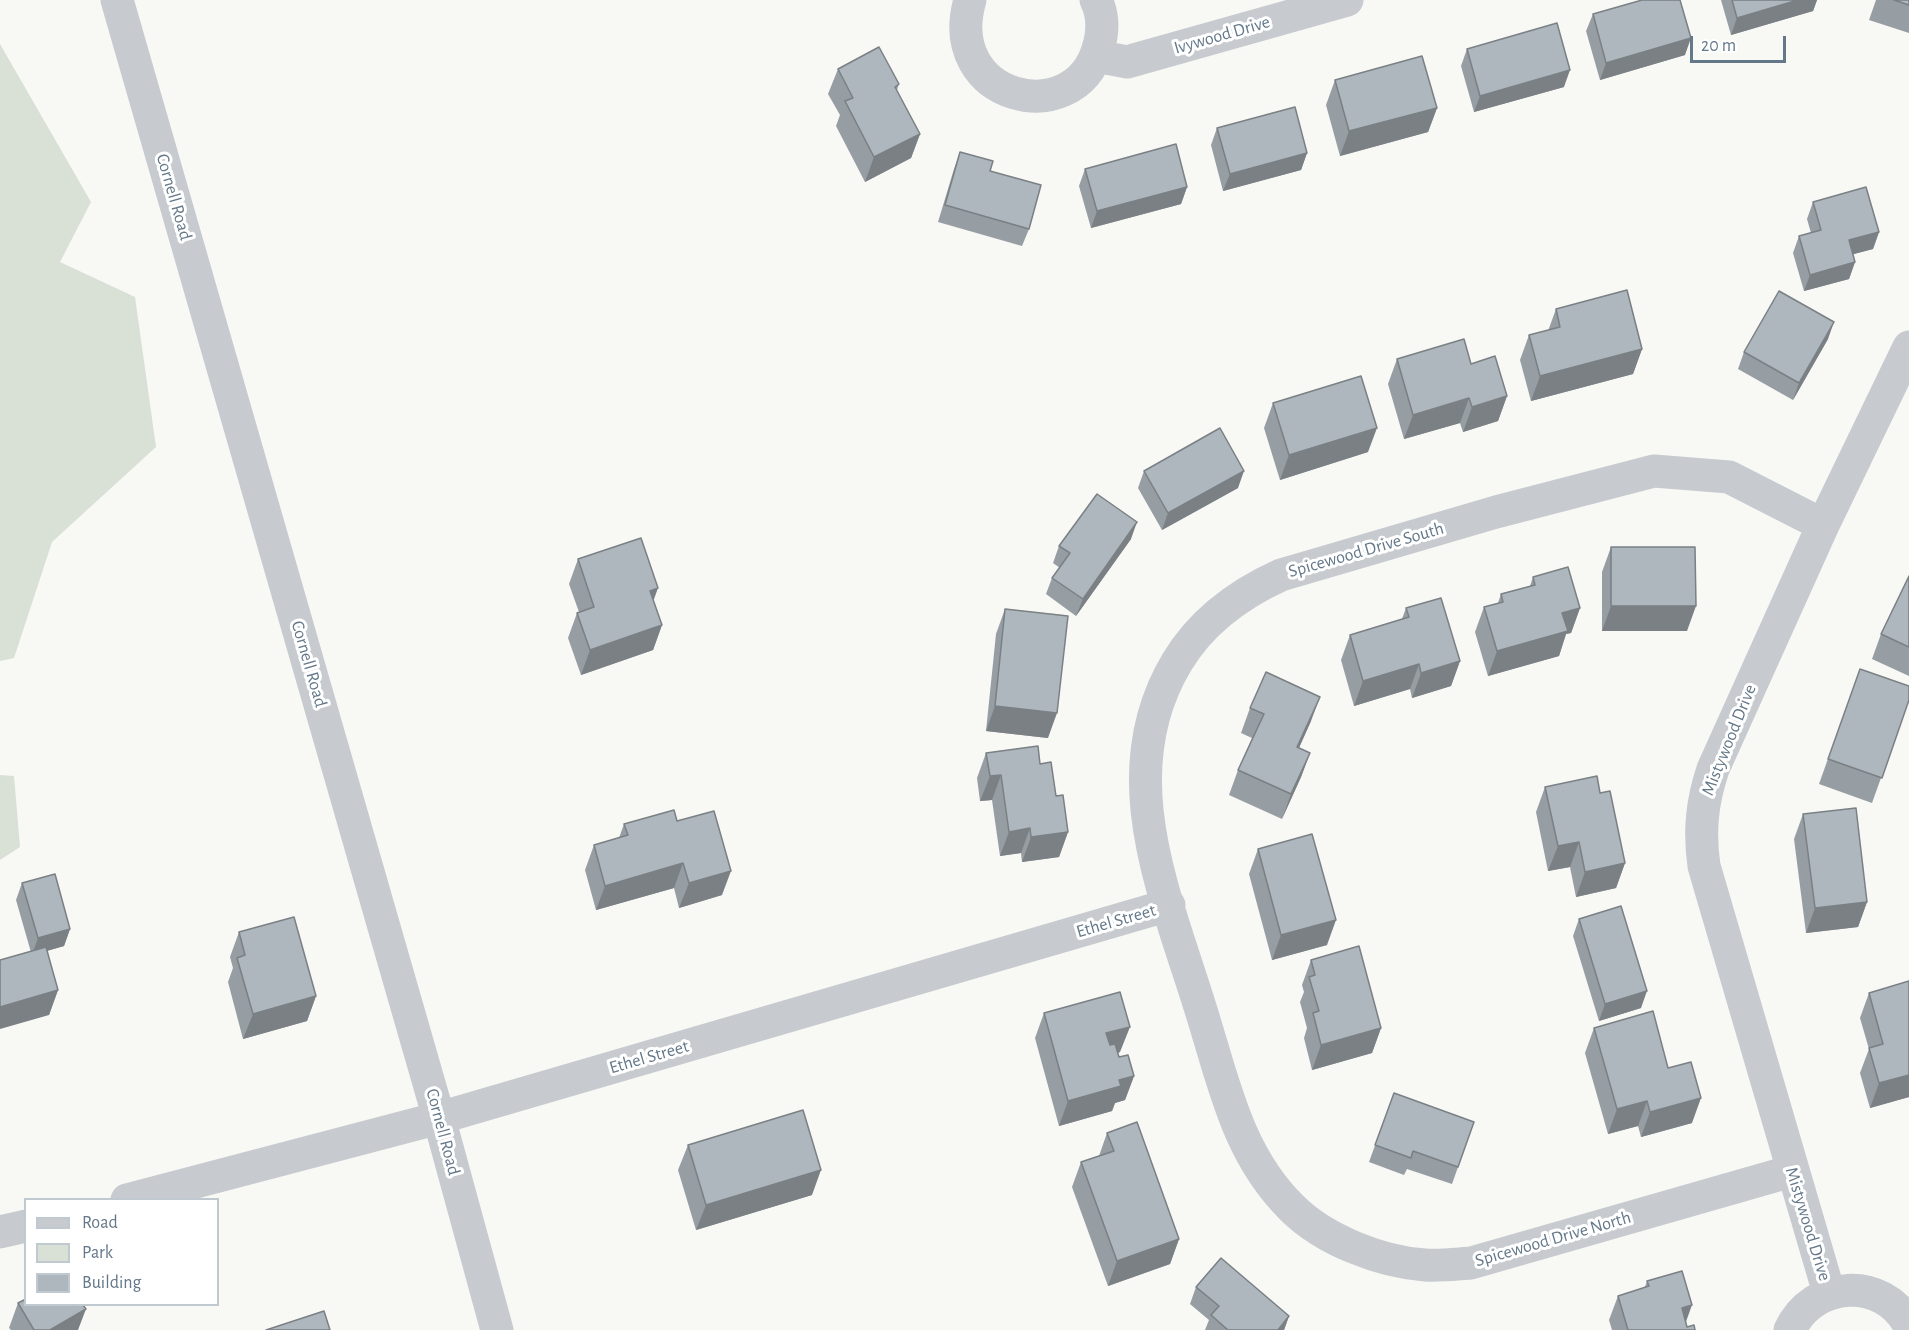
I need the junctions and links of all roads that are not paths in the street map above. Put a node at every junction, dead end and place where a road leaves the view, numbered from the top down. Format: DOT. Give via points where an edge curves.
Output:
graph roads {
  1 [pos="117,0"];
  2 [pos="970,0"];
  3 [pos="1096,0"];
  4 [pos="1347,0"];
  5 [pos="1096,56"];
  6 [pos="1909,347"];
  7 [pos="1823,525"];
  8 [pos="1169,905"];
  9 [pos="439,1118"];
  10 [pos="1792,1171"];
  11 [pos="135,1198"];
  12 [pos="24,1226"];
  13 [pos="0,1232"];
  14 [pos="1829,1293"];
  15 [pos="1909,1325"];
  16 [pos="497,1330"];
  17 [pos="1791,1330"];
  1 -- 9 [label="street, Cornell Road"];
  2 -- 5 [label="street" via="965,16 969,52 989,81 1005,90 1022,96 1058,92 1087,72"];
  3 -- 5 [label="street" via="1102,21"];
  4 -- 5 [label="street, Ivywood Drive" via="1127,62"];
  6 -- 7 [label="street, Mistywood Drive"];
  7 -- 8 [label="street, Spicewood Drive South" via="1729,477 1654,471 1319,563 1251,590 1220,612 1194,638 1172,670 1154,712 1145,755 1145,788 1156,860"];
  7 -- 10 [label="street, Mistywood Drive" via="1713,769 1701,818 1704,866"];
  8 -- 9 [label="street, Ethel Street"];
  8 -- 10 [label="street, Spicewood Drive North" via="1239,1132 1262,1174 1293,1209 1337,1239 1380,1257 1425,1265 1471,1263"];
  9 -- 11 [label="street, Ethel Street"];
  9 -- 16 [label="street, Cornell Road"];
  10 -- 14 [label="street, Mistywood Drive"];
  12 -- 13 [label="street"];
  14 -- 15 [label="street, Mistywood Drive" via="1863,1291 1880,1296 1894,1305"];
  14 -- 17 [label="street, Mistywood Drive" via="1813,1301"];
}
